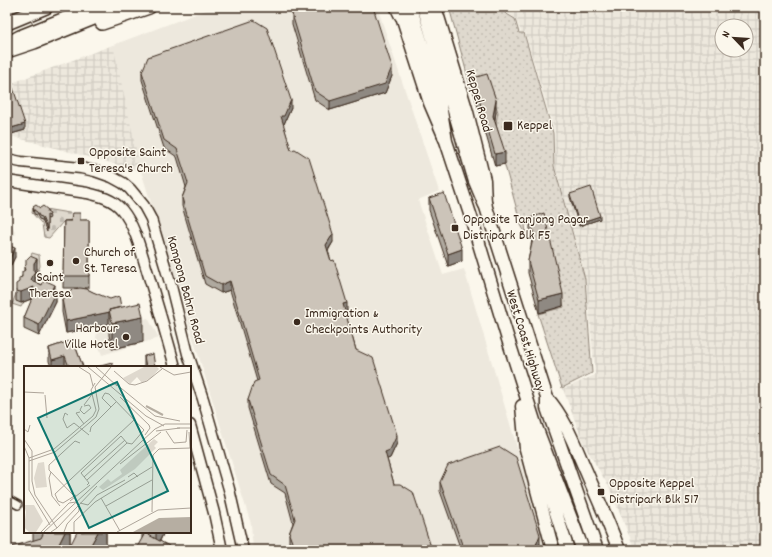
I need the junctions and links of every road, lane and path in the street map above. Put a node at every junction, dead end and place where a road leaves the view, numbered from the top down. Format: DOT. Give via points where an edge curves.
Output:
graph roads {
  1 [pos="24,7"];
  2 [pos="46,7"];
  3 [pos="149,7"];
  4 [pos="424,7"];
  5 [pos="436,7"];
  6 [pos="118,8"];
  7 [pos="91,9"];
  8 [pos="402,9"];
  9 [pos="7,16"];
  10 [pos="7,23"];
  11 [pos="34,42"];
  12 [pos="7,44"];
  13 [pos="7,51"];
  14 [pos="445,138"];
  15 [pos="7,159"];
  16 [pos="7,181"];
  17 [pos="485,204"];
  18 [pos="171,286"];
  19 [pos="156,300"];
  20 [pos="506,333"];
  21 [pos="175,366"];
  22 [pos="547,398"];
  23 [pos="522,406"];
  24 [pos="191,429"];
  25 [pos="7,499"];
  26 [pos="18,505"];
  27 [pos="222,550"];
  28 [pos="243,550"];
  29 [pos="553,550"];
  30 [pos="568,550"];
  31 [pos="583,550"];
  32 [pos="597,550"];
  33 [pos="619,550"];
  1 -- 9 [label="highway"];
  2 -- 10 [label="highway"];
  3 -- 11 [label="highway"];
  4 -- 17 [label="highway" via="475,180"];
  5 -- 17 [label="highway, Keppel Road" via="484,180"];
  6 -- 11 [label="highway"];
  7 -- 12 [label="highway"];
  8 -- 14 [label="highway" via="440,102"];
  11 -- 13 [label="highway"];
  14 -- 20 [label="highway, West Coast Highway"];
  15 -- 18 [label="main road, Kampong Bahru Road" via="95,171 123,183 144,206 151,219"];
  16 -- 19 [label="main road" via="87,193 107,198 122,209 133,231"];
  17 -- 22 [label="highway, West Coast Highway"];
  18 -- 19 [label="main road" via="166,286"];
  18 -- 28 [label="main road, Kampong Bahru Road" via="188,354 229,489"];
  19 -- 21 [label="main road"];
  20 -- 23 [label="highway"];
  20 -- 31 [label="highway, West Coast Highway" via="536,427"];
  22 -- 32 [label="highway, West Coast Highway" via="546,408"];
  22 -- 33 [label="highway" via="572,440"];
  23 -- 29 [label="highway" via="526,448"];
  23 -- 30 [label="highway"];
  24 -- 27 [label="main road"];
  25 -- 26 [label="street"];
}
